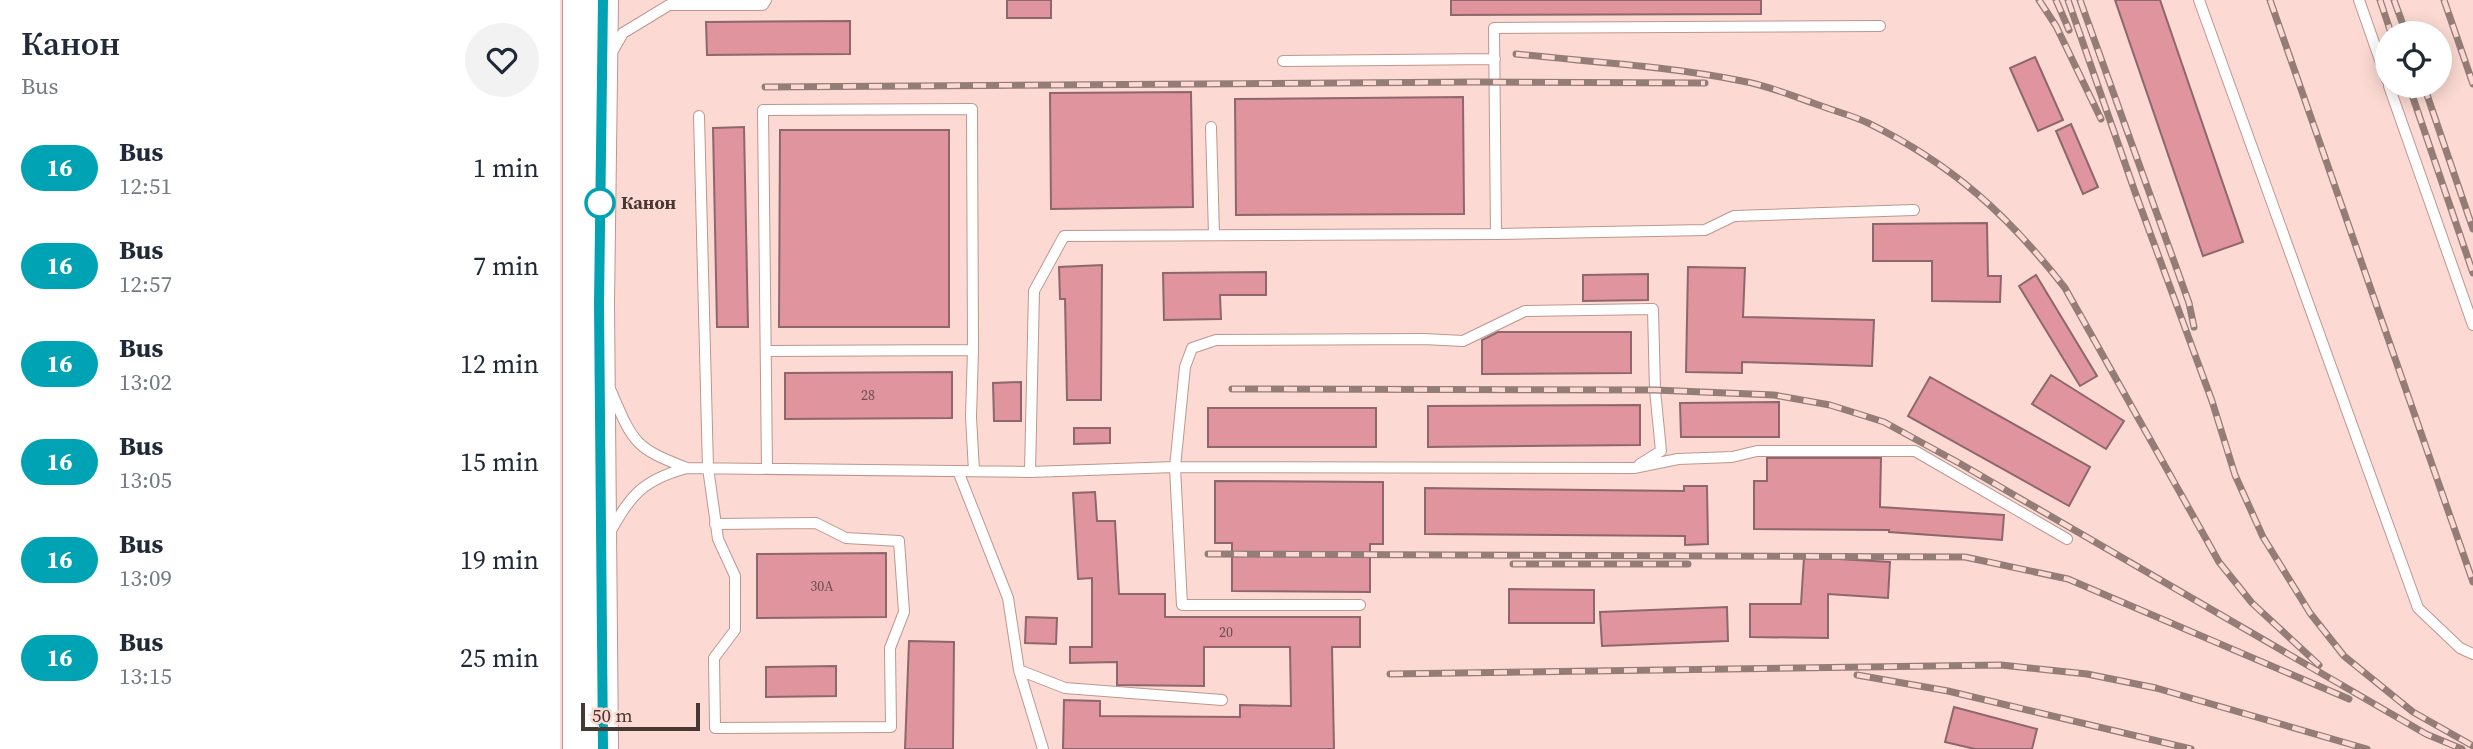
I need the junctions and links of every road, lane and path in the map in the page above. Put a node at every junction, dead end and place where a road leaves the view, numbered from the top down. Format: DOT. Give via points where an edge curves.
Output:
graph roads {
  1 [pos="578,0"];
  2 [pos="603,0"];
  3 [pos="766,0"];
  4 [pos="2199,0"];
  5 [pos="2359,0"];
  6 [pos="665,2"];
  7 [pos="1880,26"];
  8 [pos="2375,46"];
  9 [pos="1495,59"];
  10 [pos="1283,61"];
  11 [pos="602,70"];
  12 [pos="2393,98"];
  13 [pos="699,116"];
  14 [pos="1211,127"];
  15 [pos="1914,210"];
  16 [pos="1496,234"];
  17 [pos="1214,235"];
  18 [pos="2473,325"];
  19 [pos="973,350"];
  20 [pos="767,351"];
  21 [pos="600,367"];
  22 [pos="1175,467"];
  23 [pos="687,468"];
  24 [pos="708,468"];
  25 [pos="1634,468"];
  26 [pos="767,469"];
  27 [pos="958,471"];
  28 [pos="974,471"];
  29 [pos="1030,472"];
  30 [pos="715,524"];
  31 [pos="2067,539"];
  32 [pos="602,548"];
  33 [pos="1360,605"];
  34 [pos="2473,654"];
  35 [pos="1019,670"];
  36 [pos="1222,700"];
  37 [pos="578,749"];
  38 [pos="603,749"];
  39 [pos="1044,749"];
  1 -- 37 [label="main road"];
  2 -- 11 [label="main road"];
  3 -- 6 [label="lane" via="763,5"];
  4 -- 34 [label="lane" via="2418,608 2460,648"];
  5 -- 8 [label="lane"];
  6 -- 11 [label="lane" via="623,33"];
  7 -- 9 [label="lane" via="1494,28"];
  9 -- 10 [label="lane"];
  9 -- 16 [label="lane"];
  11 -- 21 [label="main road"];
  12 -- 18 [label="lane"];
  13 -- 24 [label="lane"];
  14 -- 17 [label="lane"];
  15 -- 16 [label="lane" via="1734,216 1705,230"];
  16 -- 17 [label="lane"];
  17 -- 29 [label="lane" via="1064,236 1034,291"];
  19 -- 20 [label="lane"];
  19 -- 20 [label="lane" via="972,109 763,110"];
  19 -- 28 [label="lane"];
  20 -- 26 [label="lane"];
  21 -- 23 [label="lane" via="631,436 652,454"];
  21 -- 32 [label="main road"];
  22 -- 25 [label="lane"];
  22 -- 25 [label="lane" via="1185,367 1192,348 1216,340 1463,341 1525,311 1653,309 1661,451"];
  22 -- 29 [label="lane"];
  22 -- 33 [label="lane" via="1182,605"];
  23 -- 24 [label="lane"];
  23 -- 32 [label="lane" via="650,482 629,499"];
  24 -- 26 [label="lane"];
  24 -- 30 [label="lane"];
  25 -- 31 [label="lane" via="1757,452 1915,451"];
  26 -- 27 [label="lane"];
  27 -- 28 [label="lane"];
  27 -- 35 [label="lane" via="1009,598"];
  28 -- 29 [label="lane"];
  30 -- 30 [label="lane" via="735,576 735,630 714,658 715,728 891,727 890,648 904,612 899,541 846,538 816,523"];
  32 -- 38 [label="main road"];
  35 -- 36 [label="lane" via="1065,688"];
  35 -- 39 [label="lane"];
}
